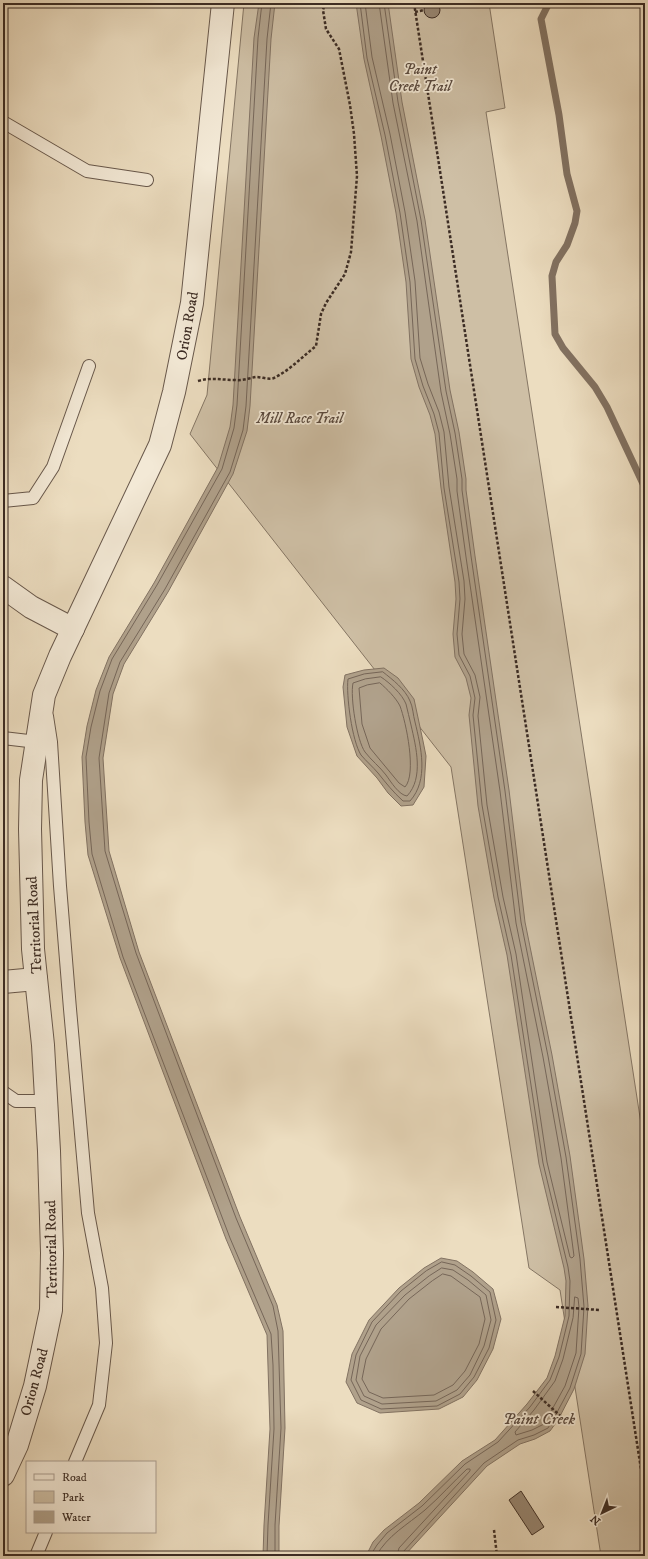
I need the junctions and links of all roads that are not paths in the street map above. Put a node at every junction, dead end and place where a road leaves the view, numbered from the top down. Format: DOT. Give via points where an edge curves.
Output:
graph roads {
  1 [pos="223,3"];
  2 [pos="3,122"];
  3 [pos="147,180"];
  4 [pos="89,366"];
  5 [pos="3,501"];
  6 [pos="3,588"];
  7 [pos="73,629"];
  8 [pos="44,695"];
  9 [pos="3,738"];
  10 [pos="37,742"];
  11 [pos="36,979"];
  12 [pos="3,982"];
  13 [pos="3,1092"];
  14 [pos="46,1101"];
  15 [pos="51,1310"];
  16 [pos="75,1461"];
  17 [pos="3,1475"];
  18 [pos="46,1533"];
  19 [pos="36,1556"];
  1 -- 7 [label="street, Orion Road" via="192,303 174,392 160,445"];
  2 -- 3 [label="lane" via="86,171"];
  4 -- 5 [label="lane" via="53,467 33,498"];
  6 -- 7 [label="street" via="31,607"];
  7 -- 8 [label="street, Territorial Road"];
  8 -- 10 [label="street, Territorial Road"];
  8 -- 16 [label="lane" via="51,742 62,909 88,1213 102,1288 106,1343 99,1405"];
  9 -- 10 [label="lane"];
  10 -- 11 [label="street, Territorial Road" via="31,780 30,829"];
  11 -- 12 [label="street"];
  11 -- 14 [label="street, Territorial Road"];
  13 -- 14 [label="lane" via="16,1101"];
  14 -- 15 [label="street, Territorial Road" via="52,1253"];
  15 -- 17 [label="street, Orion Road" via="35,1386 16,1445"];
  18 -- 19 [label="lane"];
}
